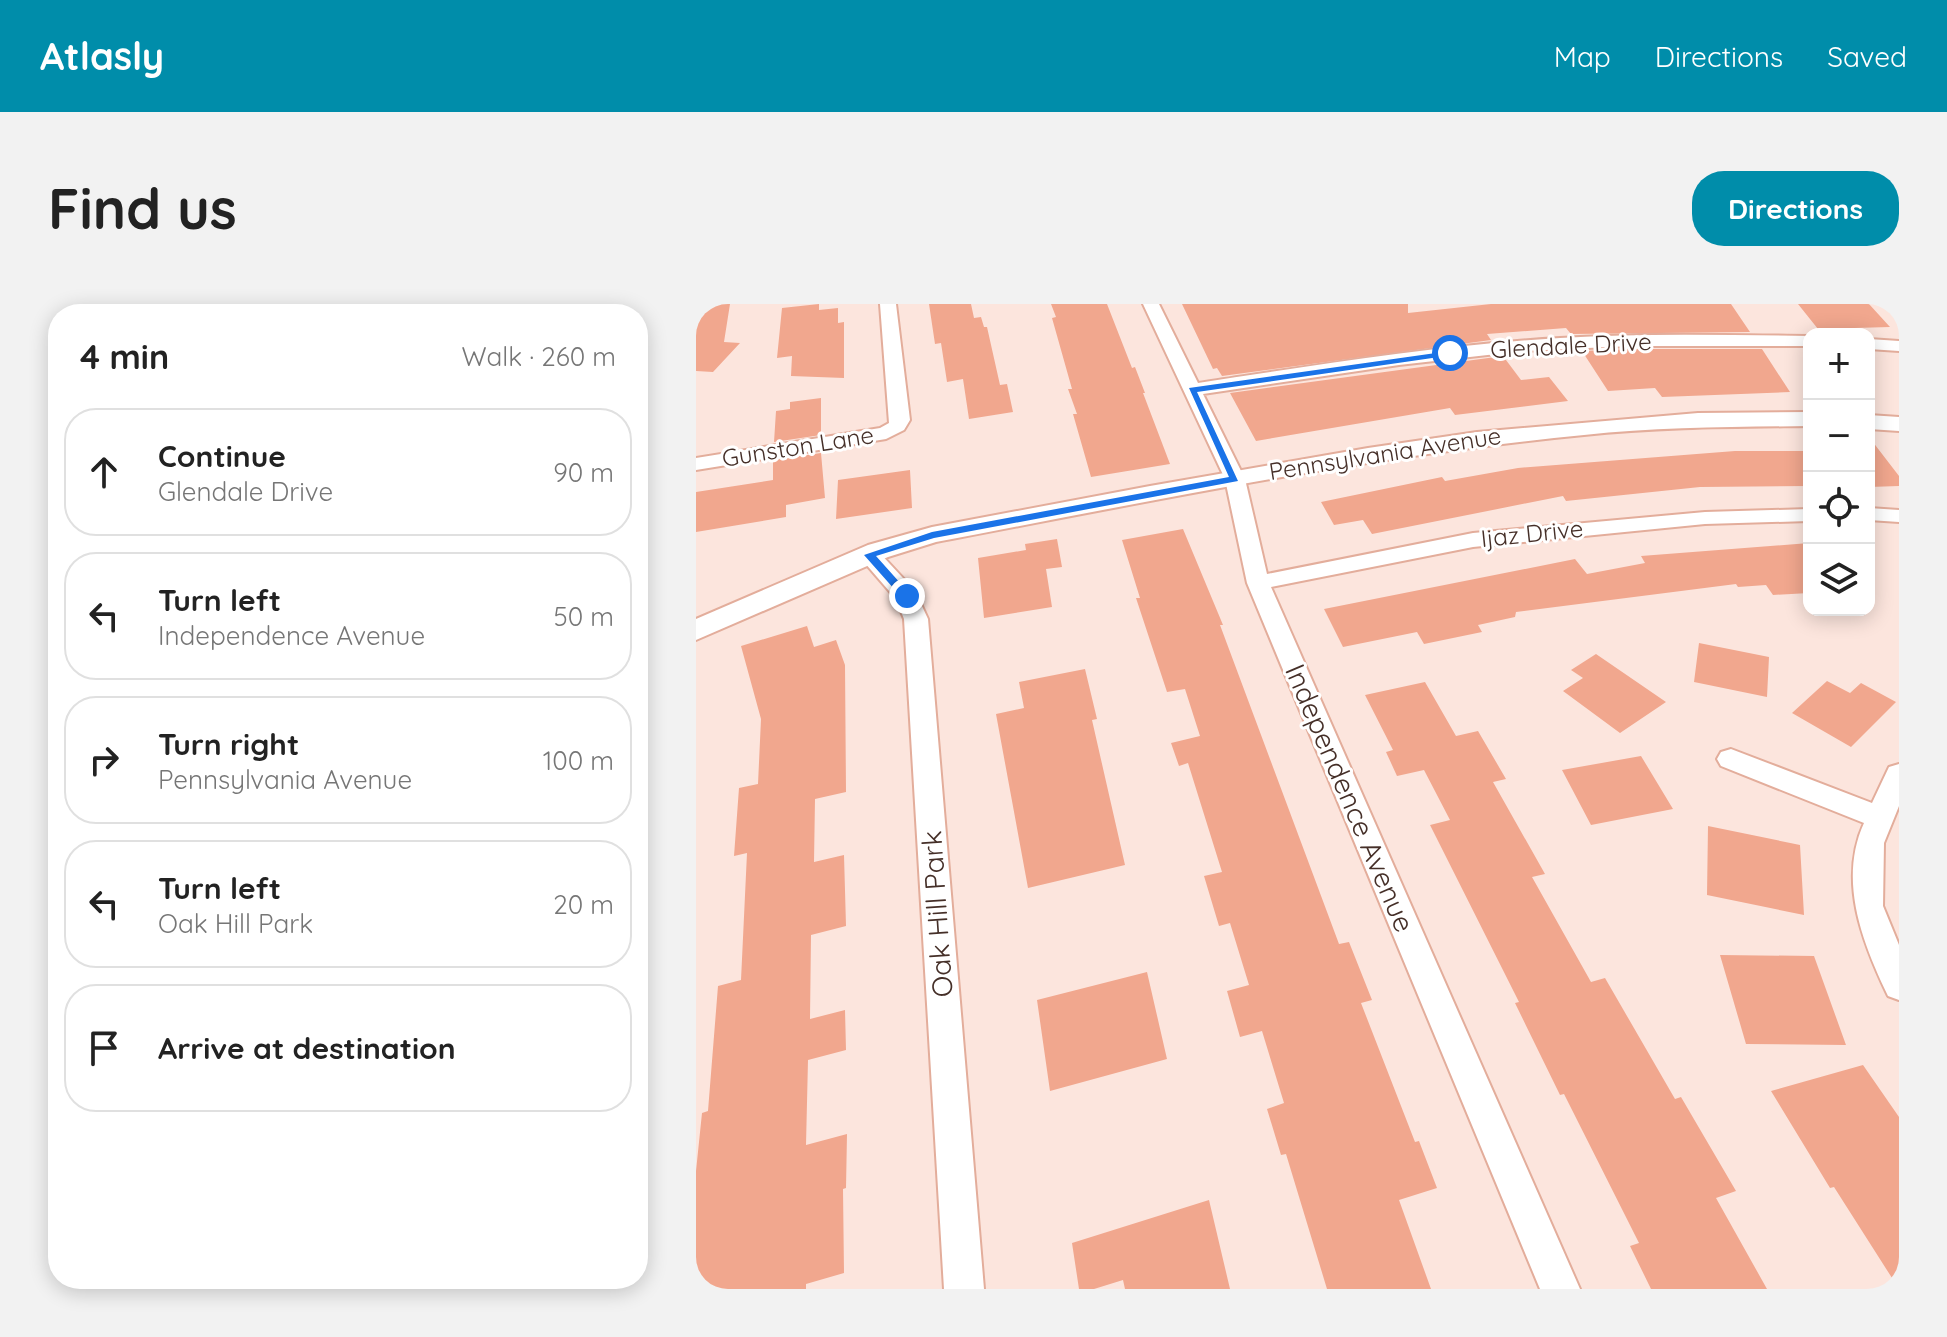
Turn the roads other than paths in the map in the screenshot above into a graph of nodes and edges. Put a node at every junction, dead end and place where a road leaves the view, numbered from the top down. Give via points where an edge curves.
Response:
1 (888, 304) edge
2 (1151, 304) edge
3 (1803, 341) edge
4 (1875, 344) edge
5 (1899, 346) edge
6 (1192, 390) junction
7 (1803, 419) edge
8 (1875, 422) edge
9 (1899, 424) edge
10 (696, 464) edge
11 (1235, 479) junction
12 (1803, 515) edge
13 (869, 555) junction
14 (1258, 583) junction
15 (696, 630) edge
16 (1731, 759) dead end
17 (1899, 774) edge
18 (1879, 817) junction
19 (1899, 986) edge
20 (964, 1289) edge
21 (1560, 1289) edge

1 - 10 street, Gunston Lane via 897,426 886,433
2 - 6 street, Independence Avenue
3 - 6 street, Glendale Drive via 1526,346
4 - 5 street
6 - 11 street, Independence Avenue
7 - 11 street, Pennsylvania Avenue via 1654,422 1507,434
8 - 9 street
11 - 13 street, Pennsylvania Avenue via 932,535
11 - 14 street, Independence Avenue
12 - 14 street, Ijaz Drive via 1705,518 1473,540
13 - 15 street, Pennsylvania Avenue
13 - 20 street, Oak Hill Park via 907,596 916,619
14 - 21 street, Independence Avenue
16 - 18 street
17 - 18 street
18 - 19 street via 1869,843 1868,906

